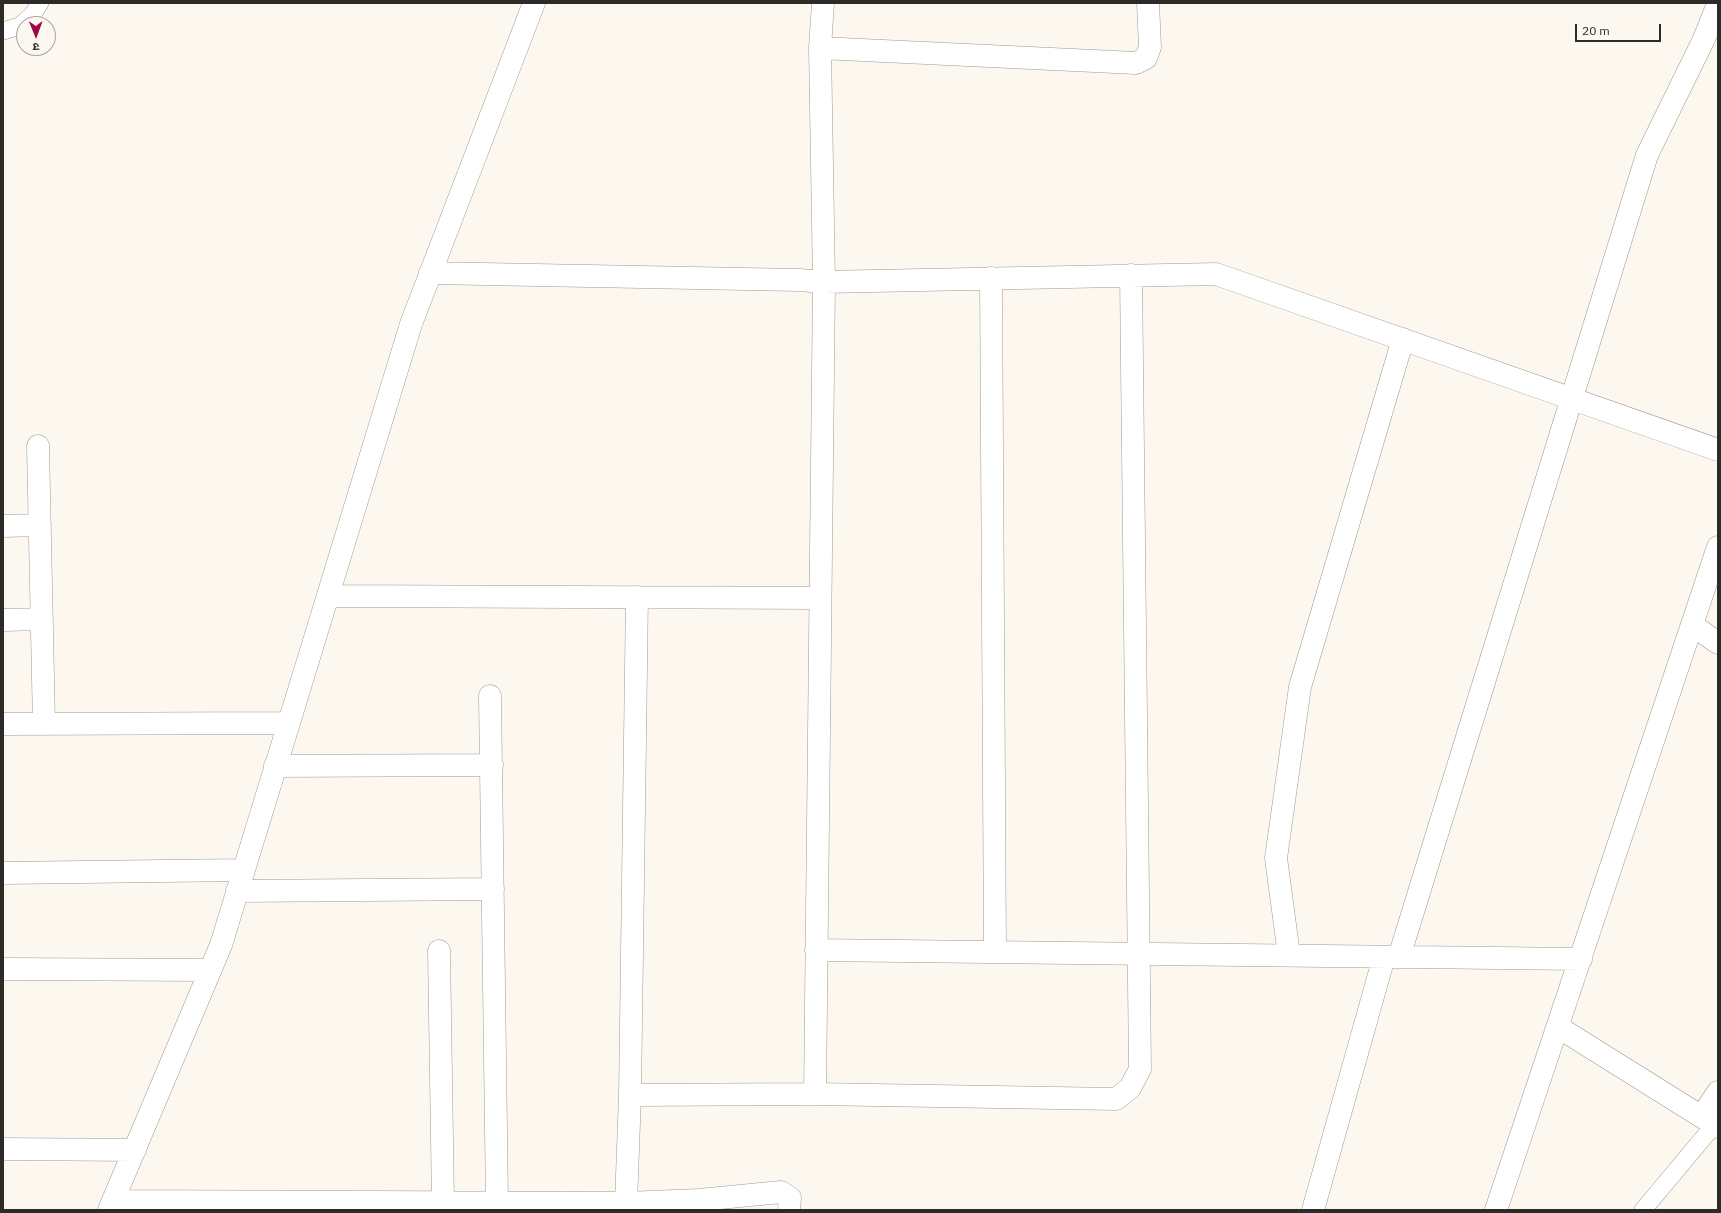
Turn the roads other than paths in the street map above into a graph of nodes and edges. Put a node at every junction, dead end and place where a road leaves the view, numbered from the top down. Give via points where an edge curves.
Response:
1 (40, 3) edge
2 (534, 3) edge
3 (822, 3) edge
4 (1148, 3) edge
5 (1718, 4) edge
6 (3, 31) edge
7 (820, 48) junction
8 (430, 273) junction
9 (1131, 276) junction
10 (991, 278) junction
11 (824, 282) junction
12 (1404, 339) junction
13 (1573, 399) junction
14 (38, 446) dead end
15 (1718, 450) edge
16 (40, 525) junction
17 (3, 526) edge
18 (1718, 547) edge
19 (328, 596) junction
20 (637, 597) junction
21 (820, 598) junction
22 (42, 619) junction
23 (3, 620) edge
24 (1692, 625) junction
25 (1718, 643) edge
26 (490, 696) dead end
27 (289, 723) junction
28 (3, 724) edge
29 (44, 724) junction
30 (492, 765) junction
31 (276, 766) junction
32 (243, 870) junction
33 (3, 873) edge
34 (493, 889) junction
35 (237, 891) junction
36 (816, 950) junction
37 (439, 951) dead end
38 (995, 952) junction
39 (1138, 954) junction
40 (1289, 955) junction
41 (1392, 957) junction
42 (1581, 959) junction
43 (3, 969) edge
44 (210, 970) junction
45 (1558, 1027) junction
46 (1718, 1092) edge
47 (815, 1094) junction
48 (630, 1096) junction
49 (1712, 1122) edge
50 (3, 1149) edge
51 (134, 1150) junction
52 (443, 1203) junction
53 (497, 1203) junction
54 (626, 1203) junction
55 (699, 1205) edge
56 (111, 1206) edge
57 (203, 1206) edge
58 (341, 1206) edge
59 (789, 1210) edge
60 (1313, 1210) edge
61 (1496, 1210) edge
62 (1643, 1210) edge

1 - 6 lane via 20,26
2 - 8 street
3 - 7 street
4 - 7 street via 1150,47 1146,58 1136,63
5 - 13 street via 1704,39 1647,156
7 - 11 street
8 - 11 street
8 - 19 street via 408,331
9 - 10 street
9 - 12 street via 1216,274
9 - 39 street
10 - 11 street
10 - 38 street
11 - 21 street
12 - 13 street
12 - 40 street via 1300,687 1276,858
13 - 15 street
13 - 41 street
14 - 16 street
16 - 17 street
16 - 22 street
18 - 24 street
19 - 20 street
19 - 27 street
20 - 21 street
20 - 48 street
21 - 36 street
22 - 23 street
22 - 29 street
24 - 25 street
24 - 42 street
26 - 30 street
27 - 29 street
27 - 31 street
28 - 29 street
30 - 31 street
30 - 34 street
31 - 32 street
32 - 33 street
32 - 35 street
34 - 35 street
34 - 53 street
35 - 44 street via 221,945
36 - 38 street
36 - 47 street
37 - 52 street
38 - 39 street
39 - 40 street
39 - 47 street via 1140,1069 1130,1088 1116,1099
40 - 41 street
41 - 42 street
41 - 60 street
42 - 45 street
43 - 44 street
44 - 51 street
45 - 49 street
45 - 61 street
46 - 49 street
47 - 48 street
48 - 54 street
49 - 62 lane
50 - 51 street
51 - 56 street
52 - 53 street
52 - 58 street
53 - 54 street
54 - 55 street
55 - 59 street via 781,1192 790,1198
56 - 57 street
57 - 58 street

